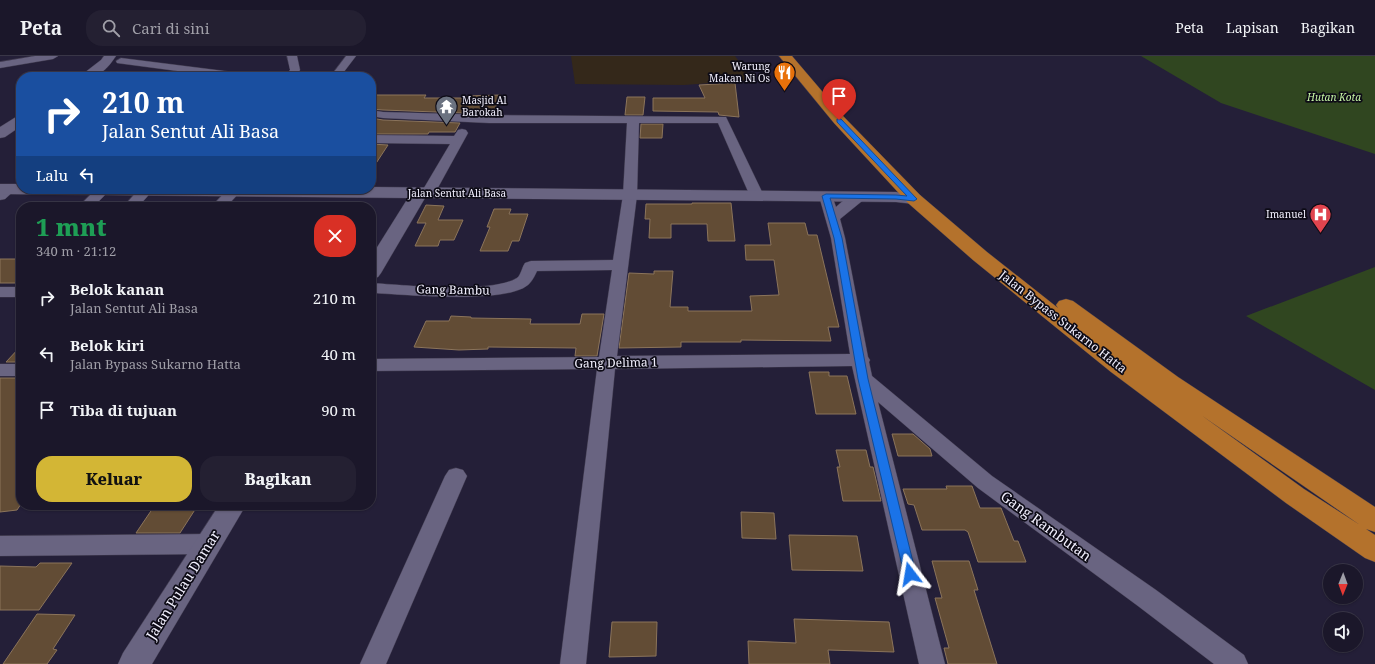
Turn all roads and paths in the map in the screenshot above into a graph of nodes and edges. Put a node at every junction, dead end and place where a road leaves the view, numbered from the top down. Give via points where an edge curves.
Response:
1 (53, 56) edge
2 (149, 56) edge
3 (292, 56) edge
4 (351, 56) edge
5 (785, 56) edge
6 (803, 56) edge
7 (112, 60) edge
8 (0, 65) edge
9 (94, 72) edge
10 (208, 72) edge
11 (293, 72) edge
12 (339, 72) edge
13 (376, 114) edge
14 (470, 118) junction
15 (633, 118) junction
16 (16, 123) edge
17 (0, 134) edge
18 (376, 139) edge
19 (458, 140) junction
20 (3, 191) edge
21 (16, 191) edge
22 (376, 193) edge
23 (423, 193) junction
24 (99, 194) edge
25 (142, 194) edge
26 (231, 194) edge
27 (630, 195) junction
28 (757, 196) junction
29 (826, 196) junction
30 (860, 196) junction
31 (914, 199) junction
32 (90, 202) edge
33 (135, 202) edge
34 (223, 202) edge
35 (832, 218) junction
36 (376, 265) edge
37 (620, 265) junction
38 (376, 288) edge
39 (0, 292) edge
40 (16, 292) edge
41 (607, 362) junction
42 (376, 365) edge
43 (0, 370) edge
44 (16, 370) edge
45 (862, 370) junction
46 (456, 476) dead end
47 (230, 510) edge
48 (1375, 520) edge
49 (209, 544) junction
50 (0, 546) edge
51 (1375, 550) edge
52 (134, 664) edge
53 (373, 664) edge
54 (573, 664) edge
55 (932, 664) edge
56 (1235, 664) edge

1 - 8 street
2 - 7 street
3 - 11 street
4 - 12 street
5 - 31 highway, Jalan Bypass Sukarno Hatta via 839,120
6 - 48 highway, Jalan Bypass Sukarno Hatta via 874,140 929,194 995,249 1170,383
7 - 9 street
7 - 10 street
13 - 14 street
14 - 15 street
14 - 19 street
15 - 27 street
15 - 28 street via 722,119
16 - 17 street
18 - 19 street
19 - 23 street
20 - 21 street, Jalan Sentut Ali Basa
22 - 23 street, Jalan Sentut Ali Basa
23 - 27 street, Jalan Sentut Ali Basa
23 - 36 street
24 - 32 street
25 - 33 street
26 - 34 street
27 - 28 street, Jalan Sentut Ali Basa
27 - 37 street
28 - 29 street, Jalan Sentut Ali Basa
29 - 30 street, Jalan Sentut Ali Basa
29 - 35 street
30 - 31 street, Jalan Sentut Ali Basa
30 - 35 street
31 - 51 highway, Jalan Bypass Sukarno Hatta via 980,256 1119,366 1295,496
35 - 45 street via 838,238
37 - 38 street, Gang Bambu via 531,266 524,281 497,290 469,292
37 - 41 street
39 - 40 street
41 - 42 street, Gang Delima 1
41 - 45 street, Gang Delima 1
41 - 54 street
43 - 44 street
45 - 55 street
45 - 56 street, Gang Rambutan via 985,482
46 - 53 street
47 - 49 street, Jalan Pulau Damar
49 - 50 street
49 - 52 street, Jalan Pulau Damar

